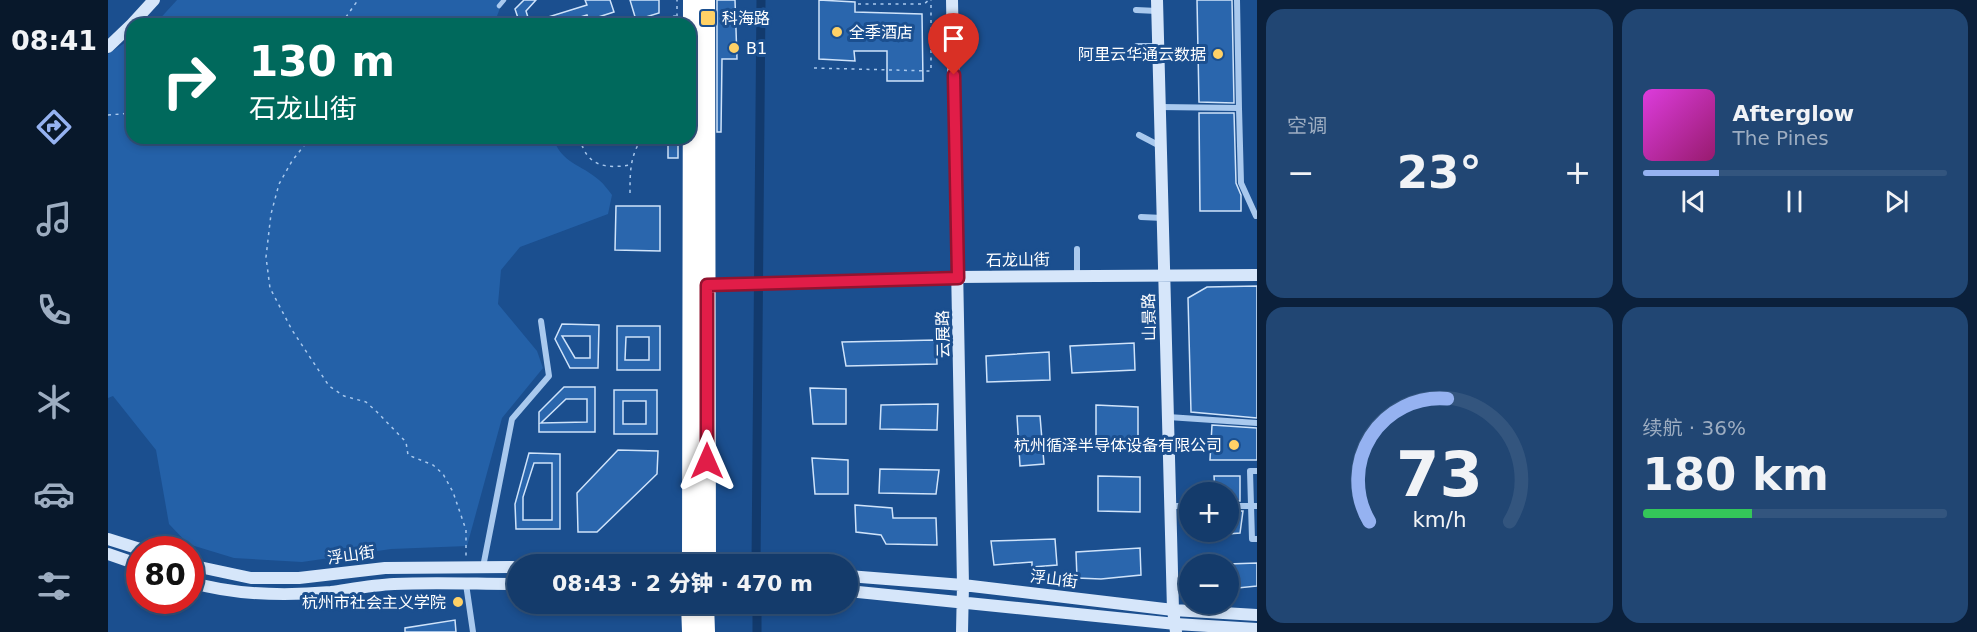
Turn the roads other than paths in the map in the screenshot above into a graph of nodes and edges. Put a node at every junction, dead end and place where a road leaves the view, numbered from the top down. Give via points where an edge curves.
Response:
1 (154, 0) edge
2 (504, 0) edge
3 (692, 0) edge
4 (706, 0) edge
5 (952, 0) edge
6 (1237, 0) edge
7 (499, 6) dead end
8 (1157, 6) edge
9 (1136, 10) dead end
10 (138, 18) edge
11 (692, 18) edge
12 (126, 30) edge
13 (1137, 46) dead end
14 (1158, 46) junction
15 (108, 47) edge
16 (1160, 107) junction
17 (1239, 108) junction
18 (1139, 135) dead end
19 (692, 144) edge
20 (1161, 147) junction
21 (1256, 216) edge
22 (1141, 217) dead end
23 (1162, 218) junction
24 (1077, 249) dead end
25 (1257, 275) edge
26 (1077, 276) junction
27 (1164, 276) junction
28 (958, 278) junction
29 (707, 285) junction
30 (542, 321) dead end
31 (1168, 417) junction
32 (1257, 423) edge
33 (1257, 471) edge
34 (1170, 506) junction
35 (1179, 506) edge
36 (1254, 506) edge
37 (108, 539) edge
38 (1257, 539) edge
39 (126, 545) edge
40 (108, 554) edge
41 (691, 554) edge
42 (706, 554) edge
43 (126, 560) edge
44 (483, 567) junction
45 (507, 567) edge
46 (204, 569) edge
47 (858, 577) edge
48 (466, 584) junction
49 (507, 584) edge
50 (204, 585) edge
51 (963, 585) junction
52 (858, 592) edge
53 (962, 602) junction
54 (1173, 610) junction
55 (690, 614) edge
56 (705, 614) edge
57 (1257, 615) edge
58 (1176, 628) edge
59 (1257, 629) edge
60 (473, 632) edge
61 (691, 632) edge
62 (706, 632) edge
63 (962, 632) edge

1 - 10 street
2 - 7 lane
3 - 11 highway
4 - 29 highway
5 - 28 street, 云展路
6 - 17 street
8 - 9 street
8 - 14 street, 山景路
12 - 15 street
13 - 14 street
14 - 16 street, 山景路
16 - 17 street
16 - 20 street, 山景路
17 - 21 street via 1240,183
18 - 20 street
19 - 41 highway
20 - 23 street, 山景路
22 - 23 street
23 - 27 street, 山景路
24 - 26 street
25 - 27 street, 石龙山街
26 - 27 street, 石龙山街
26 - 28 street, 石龙山街
27 - 31 street, 山景路
28 - 29 street, 石龙山街
28 - 51 street, 云展路
29 - 42 highway
30 - 44 street via 549,376 512,420
31 - 32 street
31 - 34 street, 山景路
33 - 36 street via 1250,471
34 - 35 street
34 - 54 street, 山景路
36 - 38 street via 1252,538
37 - 39 street
40 - 43 street
44 - 45 street, 浮山街
44 - 46 street, 浮山街 via 385,568 299,578 251,578
47 - 51 street, 浮山街
48 - 49 street, 浮山街
48 - 50 street, 浮山街 via 397,584 282,594
48 - 60 street
51 - 53 street, 云展路
51 - 54 street, 浮山街
52 - 53 street, 浮山街
53 - 58 street, 浮山街
53 - 63 street, 云展路
54 - 57 street, 浮山街
54 - 58 street, 山景路
55 - 61 highway
56 - 62 highway
58 - 59 street, 浮山街

